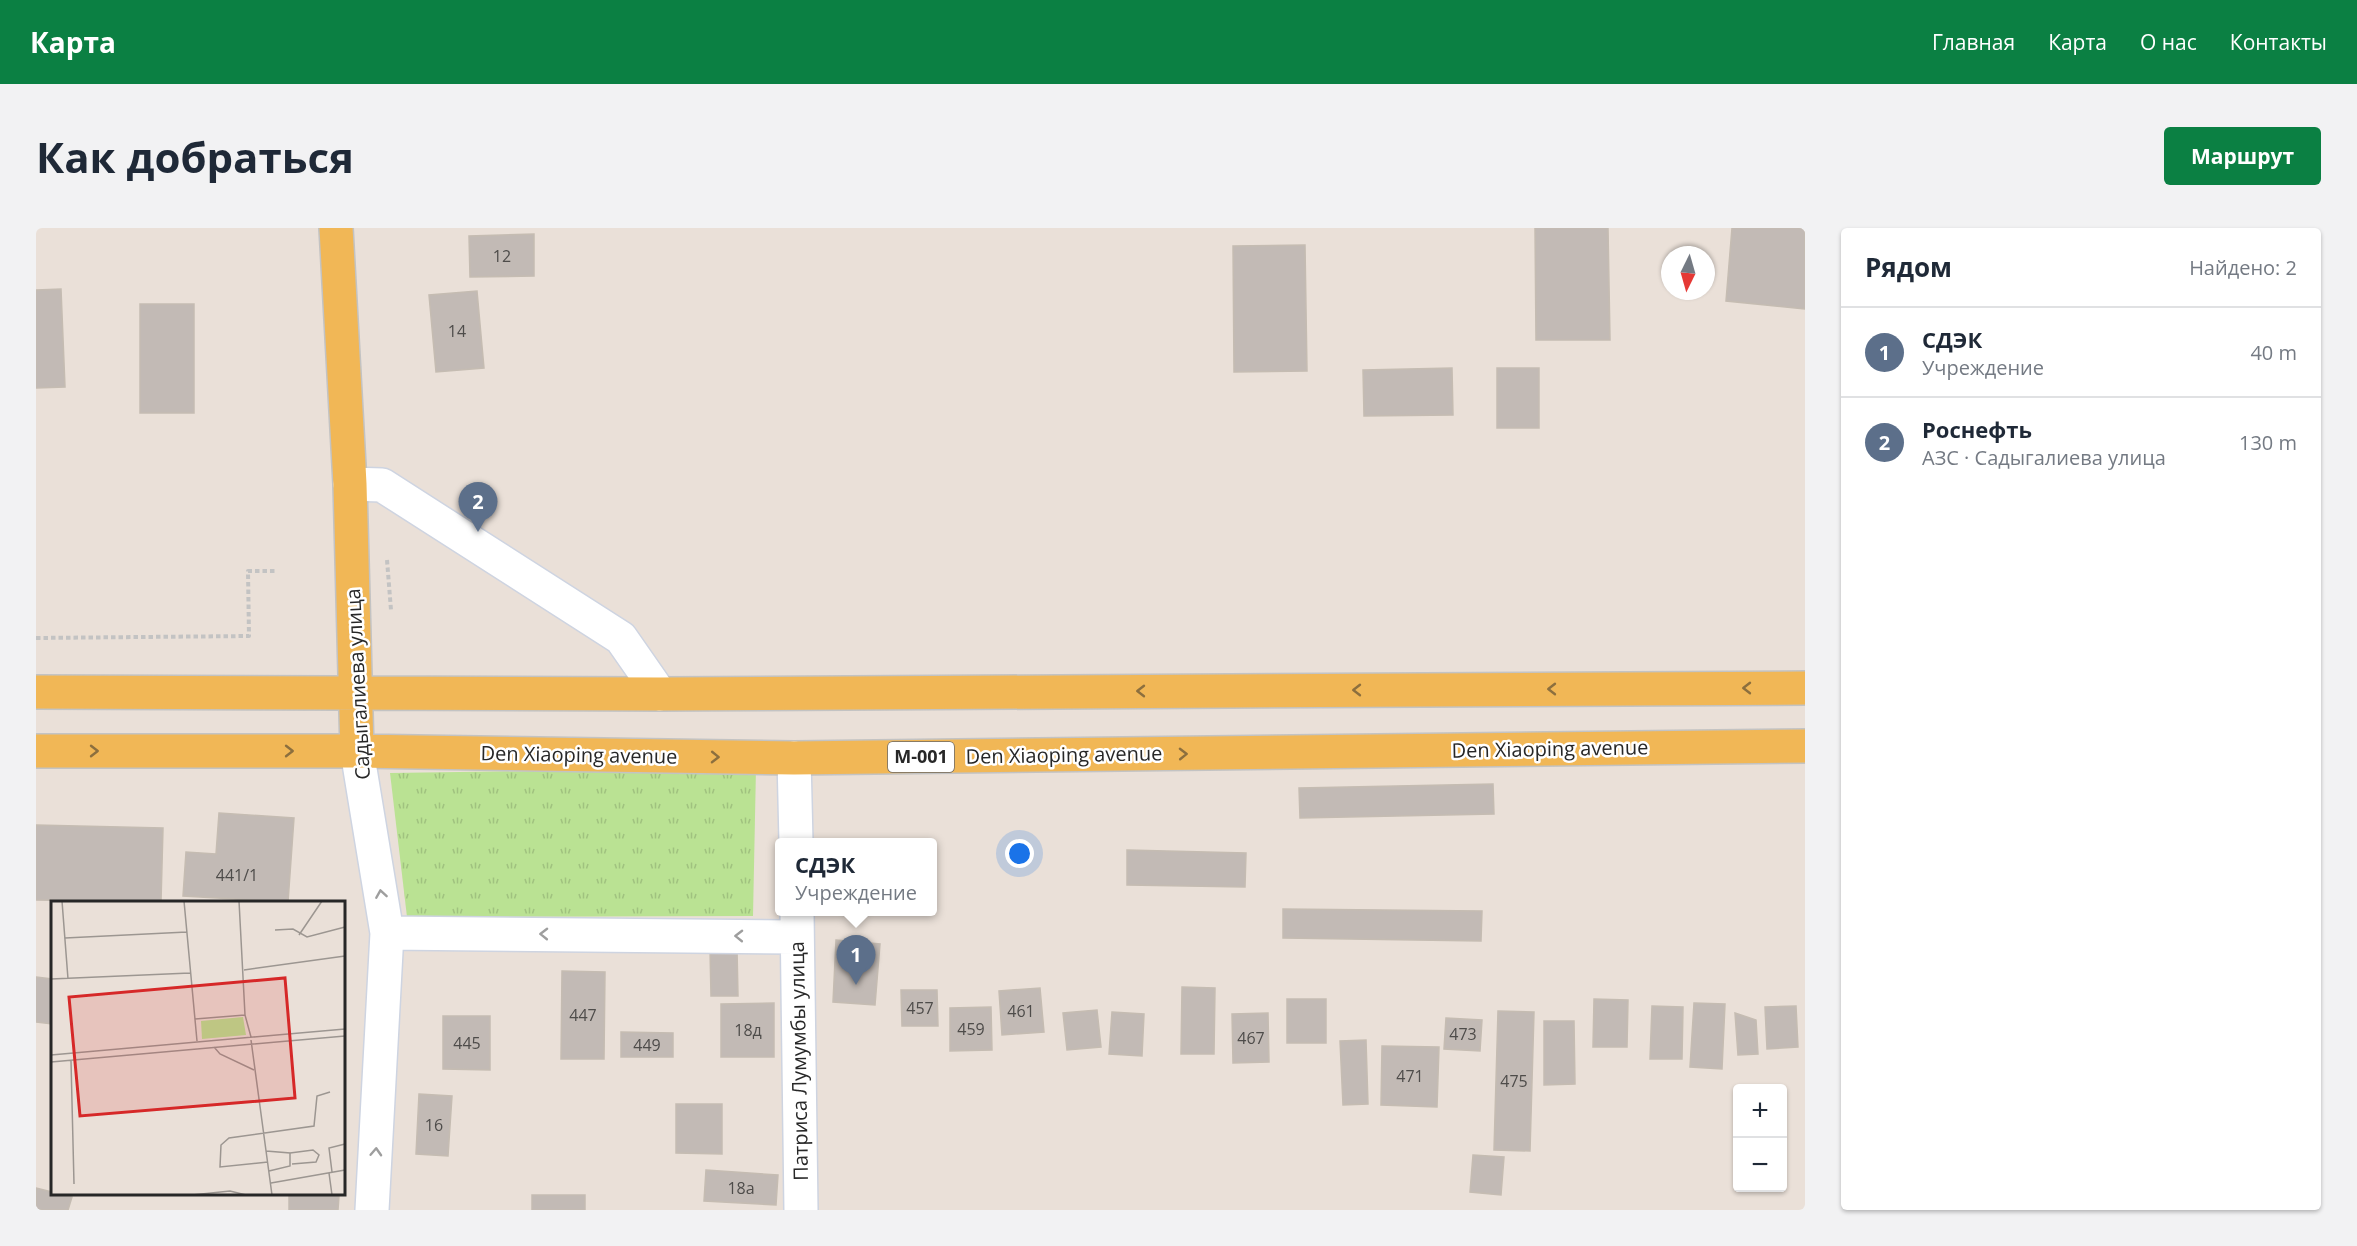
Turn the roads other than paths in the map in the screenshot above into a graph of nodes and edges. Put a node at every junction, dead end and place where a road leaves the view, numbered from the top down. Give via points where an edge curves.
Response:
1 (336, 228) edge
2 (350, 484) junction
3 (1805, 688) edge
4 (355, 691) junction
5 (36, 692) edge
6 (660, 694) junction
7 (1805, 746) edge
8 (36, 751) edge
9 (357, 752) junction
10 (794, 758) junction
11 (795, 838) edge
12 (797, 924) edge
13 (387, 933) junction
14 (372, 1210) edge
15 (801, 1210) edge

1 - 2 main road, Садыгалиева улица
2 - 4 main road, Садыгалиева улица
2 - 6 street via 382,485 621,638
3 -> 6 main road
4 - 5 main road
4 - 6 main road
4 - 9 main road, Садыгалиева улица
10 -> 7 main road, Den Xiaoping avenue / M-001
8 -> 9 main road, Den Xiaoping avenue / M-001
9 -> 10 main road, Den Xiaoping avenue / M-001
13 -> 9 street, Садыгалиева улица
10 - 11 street
12 -> 13 street
12 - 15 street, Патриса Лумумбы улица
14 -> 13 street, Садыгалиева улица

